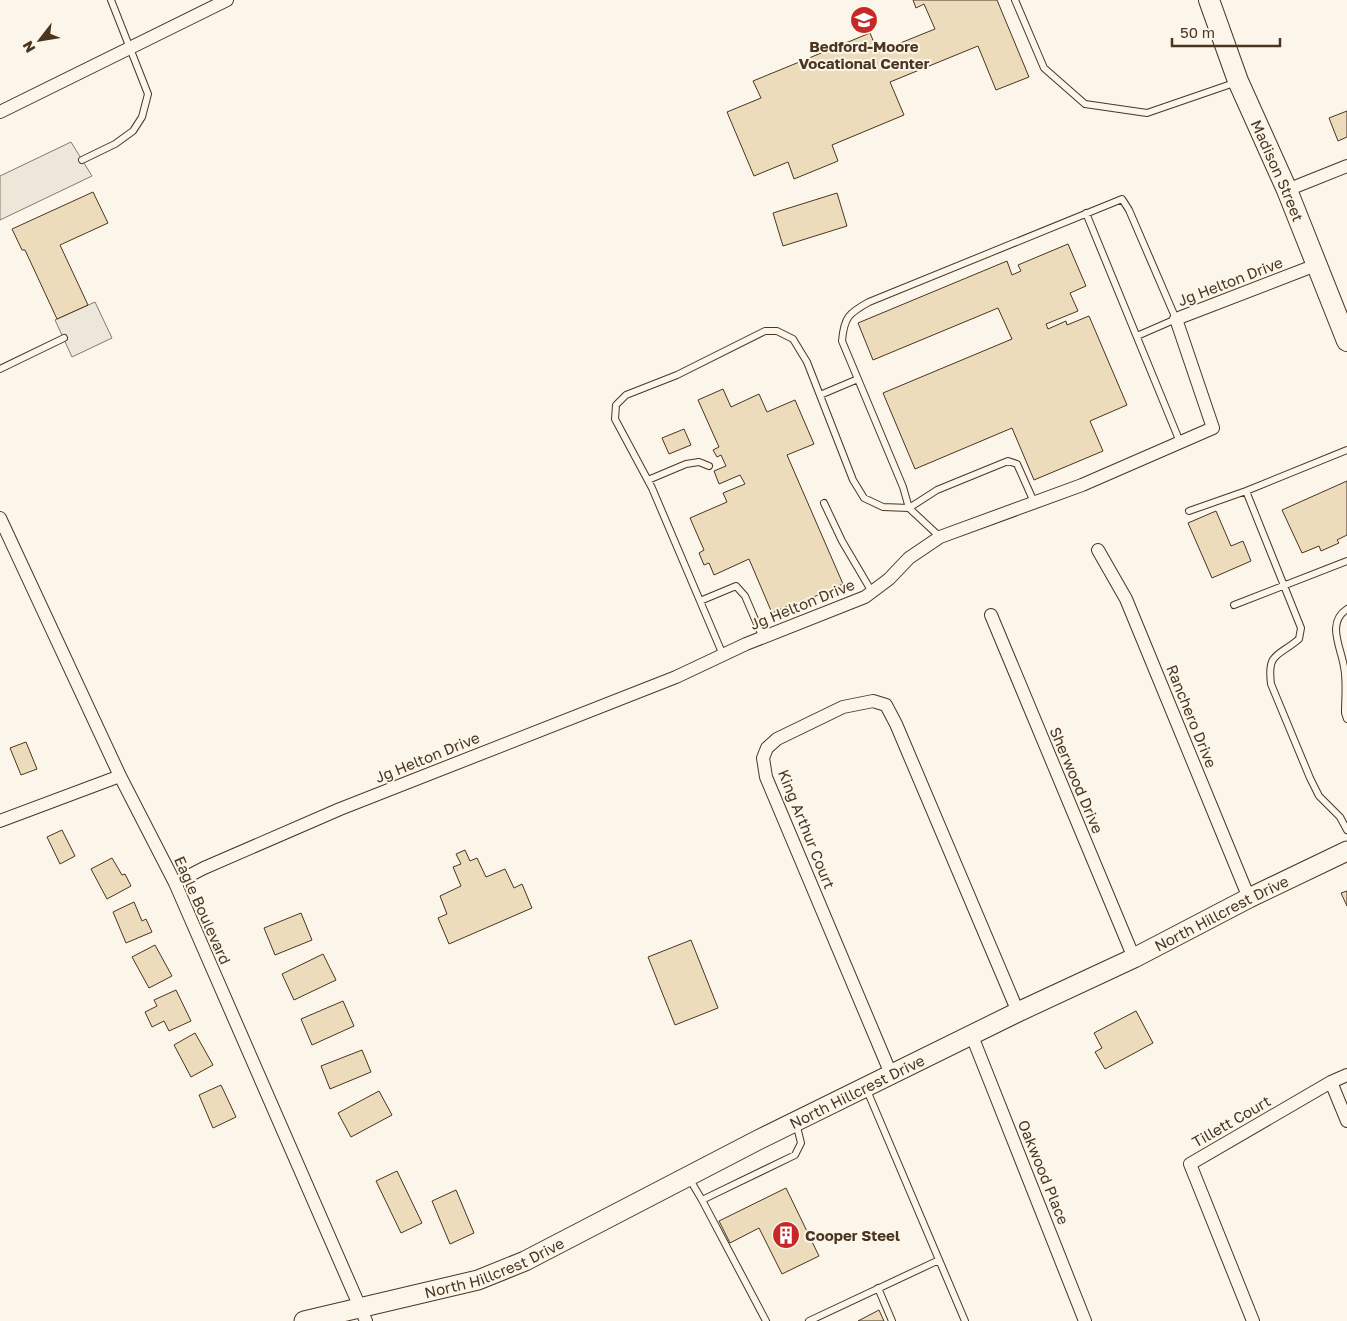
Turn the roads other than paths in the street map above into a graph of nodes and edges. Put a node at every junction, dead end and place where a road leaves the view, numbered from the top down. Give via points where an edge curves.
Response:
1 (227, 0) edge
2 (1015, 0) edge
3 (1209, 0) edge
4 (110, 1) edge
5 (131, 48) junction
6 (1238, 81) junction
7 (0, 112) edge
8 (82, 160) dead end
9 (1347, 166) edge
10 (1287, 190) junction
11 (1086, 213) junction
12 (1316, 264) junction
13 (1176, 319) junction
14 (1137, 336) junction
15 (64, 338) dead end
16 (1347, 341) edge
17 (0, 369) edge
18 (858, 379) junction
19 (820, 395) junction
20 (1180, 442) junction
21 (1347, 450) edge
22 (709, 466) dead end
23 (648, 480) junction
24 (1246, 491) junction
25 (1034, 502) junction
26 (824, 503) dead end
27 (909, 508) junction
28 (1189, 511) dead end
29 (0, 518) edge
30 (940, 537) junction
31 (1098, 550) dead end
32 (1347, 561) edge
33 (1285, 586) junction
34 (872, 592) junction
35 (700, 601) junction
36 (1234, 605) dead end
37 (1347, 609) edge
38 (991, 615) dead end
39 (763, 638) junction
40 (723, 655) junction
41 (1347, 719) edge
42 (120, 776) junction
43 (0, 821) edge
44 (1347, 830) edge
45 (1347, 851) edge
46 (175, 883) junction
47 (1249, 898) junction
48 (1134, 958) junction
49 (1018, 1012) junction
50 (972, 1036) junction
51 (891, 1074) junction
52 (1347, 1075) edge
53 (1331, 1082) junction
54 (865, 1087) junction
55 (1347, 1121) edge
56 (796, 1122) junction
57 (688, 1176) junction
58 (702, 1200) junction
59 (939, 1260) junction
60 (878, 1288) junction
61 (362, 1314) edge
62 (304, 1321) edge
63 (766, 1321) edge
64 (809, 1321) edge
65 (892, 1321) edge
66 (965, 1321) edge
67 (1085, 1321) edge
68 (1253, 1321) edge

1 - 5 street
2 - 6 lane via 1044,68 1085,104 1147,113
3 - 6 main road, Madison Street
4 - 5 lane
5 - 7 street
5 - 8 lane via 148,94 142,117 132,132 121,140
6 - 10 main road, Madison Street
9 - 10 street
10 - 12 main road, Madison Street
11 - 13 lane via 1122,199
11 - 14 lane
11 - 18 lane via 851,311 843,325 842,340
12 - 13 street, Jg Helton Drive
12 - 16 main road, Madison Street
13 - 14 lane
13 - 20 street, Jg Helton Drive via 1213,428
14 - 20 lane
15 - 17 lane
18 - 19 lane
18 - 27 lane
19 - 23 lane via 807,362 793,339 778,331 765,331 677,375 626,395 616,406 615,419
19 - 27 lane via 853,480 864,498 883,507
20 - 25 street, Jg Helton Drive via 1082,485
21 - 24 lane
22 - 23 lane via 699,462 686,464
23 - 35 lane
24 - 28 lane
24 - 33 lane
25 - 27 lane via 1017,464 1008,461 937,490
25 - 30 street, Jg Helton Drive
26 - 34 lane
27 - 30 lane
29 - 42 street, Eagle Boulevard
30 - 34 street, Jg Helton Drive via 909,558
31 - 47 street, Ranchero Drive via 1126,599
32 - 33 lane
33 - 36 lane
33 - 44 lane via 1301,628 1299,639 1274,655 1269,672 1271,684 1319,796 1340,817
34 - 39 street, Jg Helton Drive
35 - 39 lane via 736,586 745,596
35 - 40 lane
37 - 41 lane via 1337,621 1336,633 1345,667
38 - 48 street, Sherwood Drive
39 - 40 street, Jg Helton Drive
40 - 46 street, Jg Helton Drive via 676,677 340,809
42 - 43 street
42 - 46 street, Eagle Boulevard
45 - 47 street, North Hillcrest Drive
46 - 61 street, Eagle Boulevard
47 - 48 street, North Hillcrest Drive
48 - 49 street, North Hillcrest Drive
49 - 50 street, North Hillcrest Drive
49 - 51 street, King Arthur Court via 886,706 873,701 843,707 777,739 767,748 763,758 766,777
50 - 51 street, North Hillcrest Drive
50 - 67 street, Oakwood Place
51 - 54 street, North Hillcrest Drive
52 - 53 street, Tillett Court
53 - 55 street
53 - 68 street, Tillett Court via 1190,1164
54 - 56 street, North Hillcrest Drive
54 - 59 lane
56 - 57 street, North Hillcrest Drive
56 - 58 lane via 801,1143 794,1155
57 - 58 lane
57 - 61 street, North Hillcrest Drive via 525,1262 478,1280
58 - 63 lane
59 - 60 lane
59 - 66 lane
60 - 64 lane
60 - 65 lane
61 - 62 street, North Hillcrest Drive

